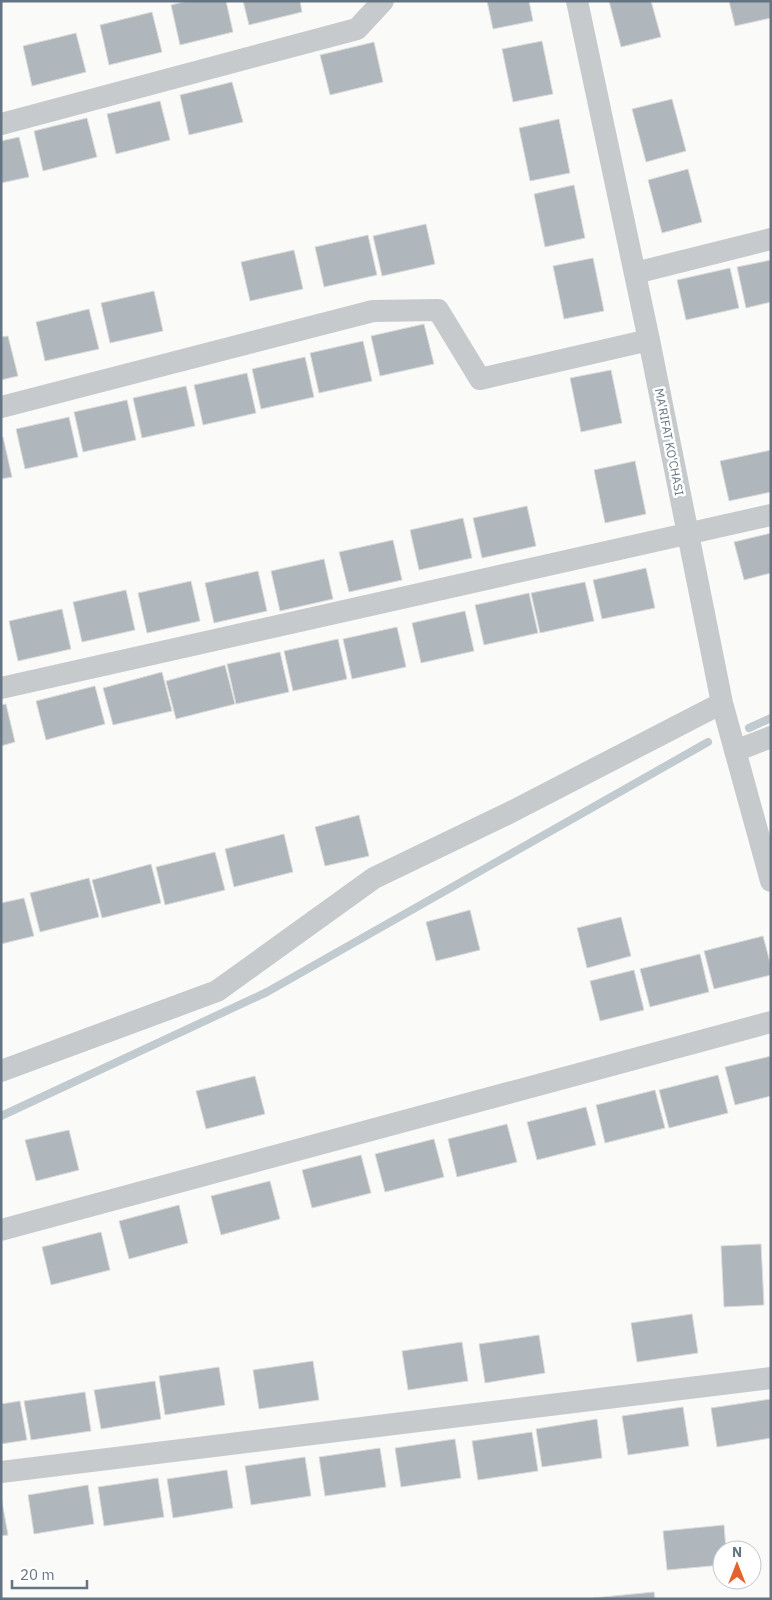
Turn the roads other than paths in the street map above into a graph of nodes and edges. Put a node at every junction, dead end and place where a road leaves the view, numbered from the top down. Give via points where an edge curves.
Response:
1 (383, 1) edge
2 (577, 1) edge
3 (1, 124) edge
4 (771, 239) edge
5 (635, 273) junction
6 (649, 340) junction
7 (1, 407) edge
8 (771, 515) edge
9 (688, 534) junction
10 (1, 688) edge
11 (722, 703) junction
12 (771, 737) edge
13 (735, 751) junction
14 (771, 881) edge
15 (771, 1022) edge
16 (1, 1071) edge
17 (1, 1230) edge
18 (771, 1378) edge
19 (1, 1472) edge

1 - 3 street via 357,29
2 - 5 street, MA'RIFAT KO'CHASI
4 - 5 street
5 - 6 street, MA'RIFAT KO'CHASI
6 - 7 street via 480,379 438,310 373,311
6 - 9 street, MA'RIFAT KO'CHASI
8 - 9 street
9 - 10 street
9 - 11 street, MA'RIFAT KO'CHASI
11 - 13 street, MA'RIFAT KO'CHASI
11 - 16 street via 374,878 217,991
12 - 13 street
13 - 14 street, MA'RIFAT KO'CHASI
15 - 17 street
18 - 19 street

